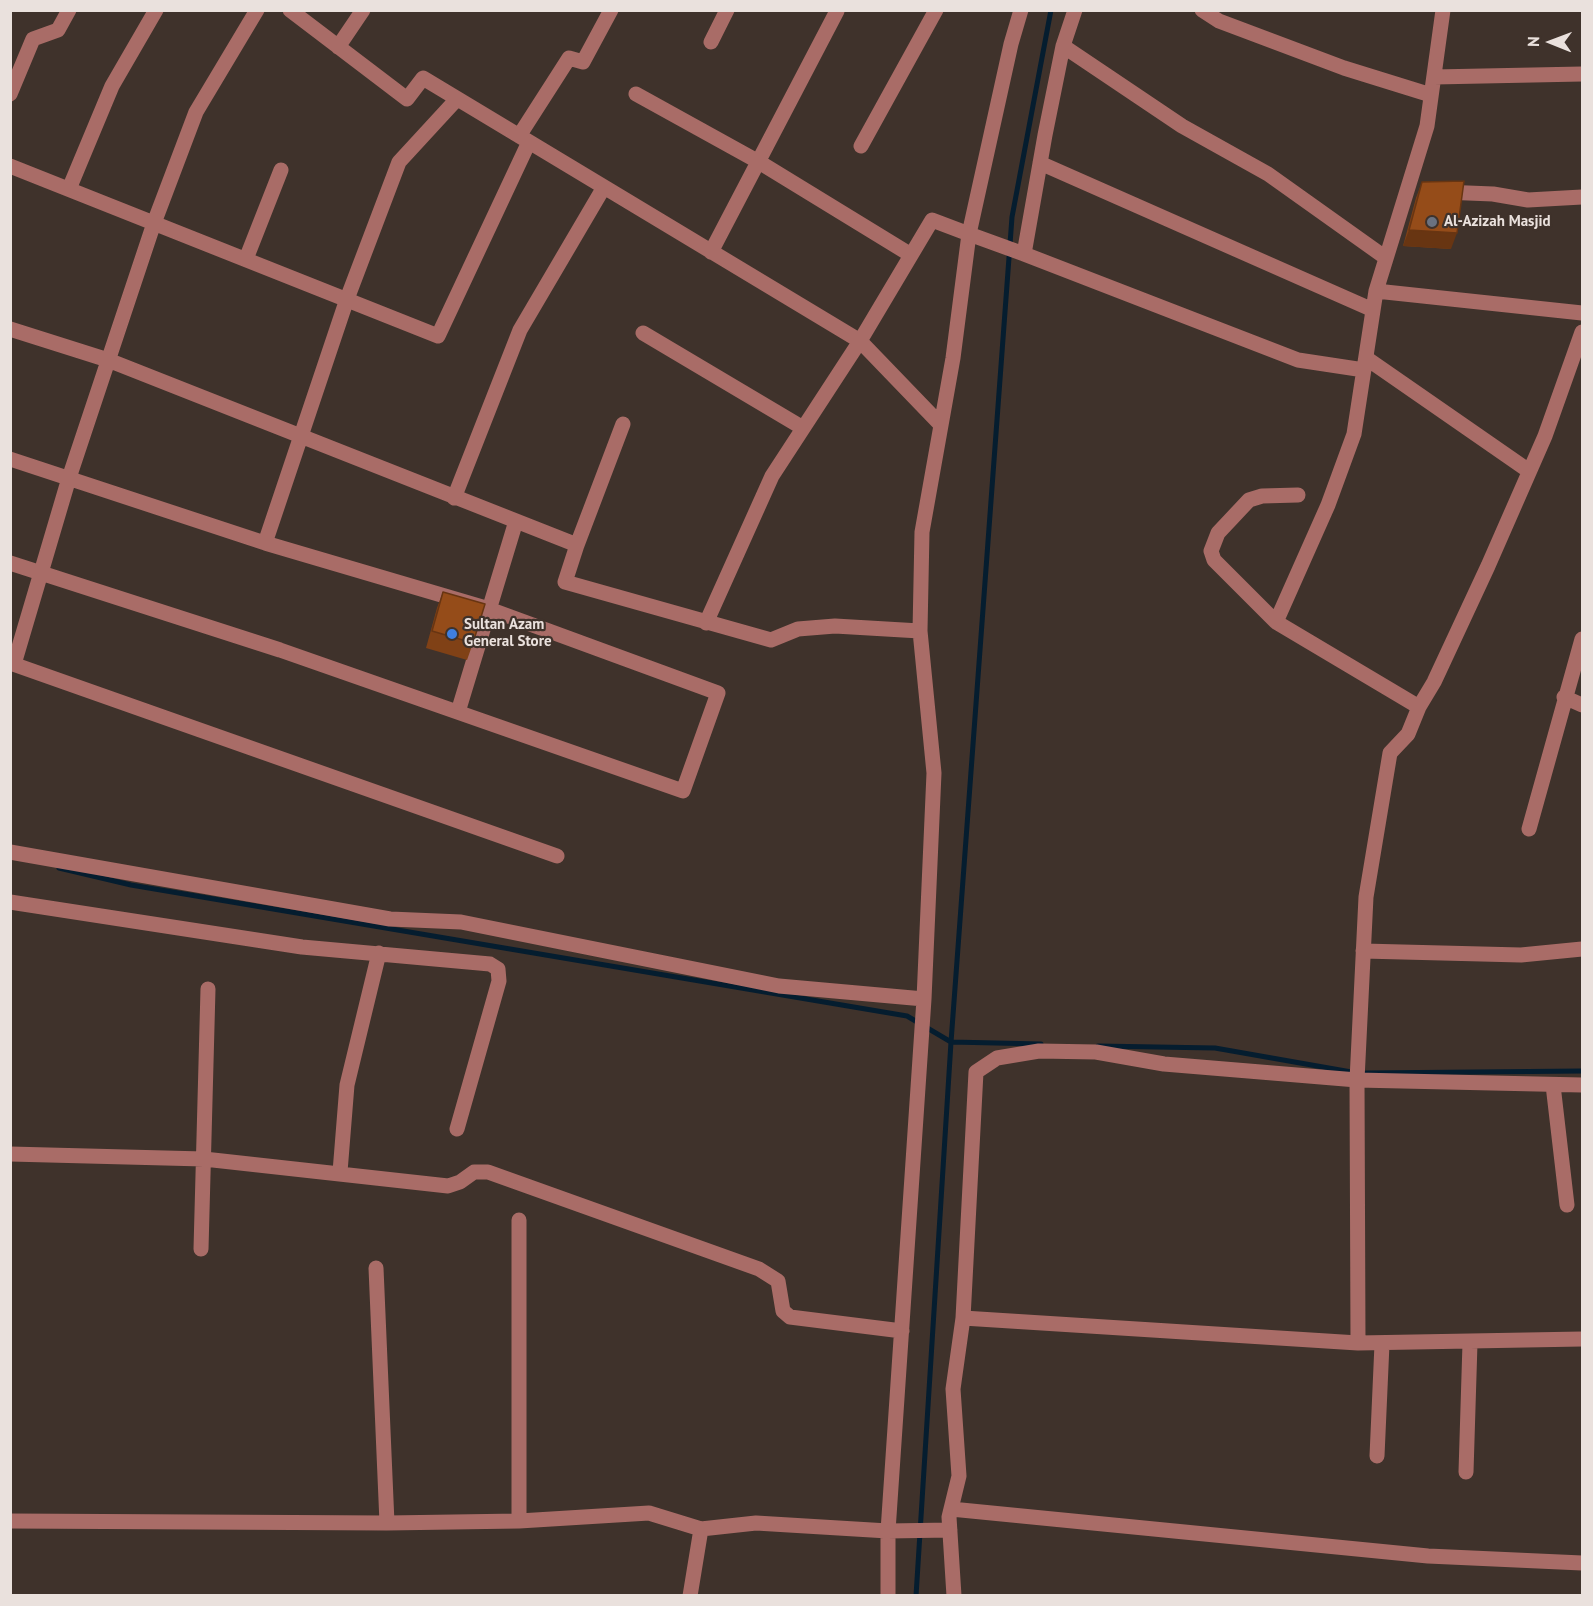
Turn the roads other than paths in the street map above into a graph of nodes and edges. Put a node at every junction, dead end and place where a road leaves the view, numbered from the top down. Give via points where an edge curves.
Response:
1 (69, 10) edge
2 (156, 10) edge
3 (257, 10) edge
4 (290, 10) edge
5 (363, 10) edge
6 (611, 10) edge
7 (727, 10) edge
8 (936, 10) edge
9 (1075, 10) edge
10 (1202, 10) edge
11 (1443, 10) edge
12 (1021, 11) edge
13 (837, 12) edge
14 (711, 42) dead end
15 (1064, 46) junction
16 (338, 47) junction
17 (1582, 74) edge
18 (1434, 76) junction
19 (10, 94) edge
20 (636, 94) dead end
21 (1431, 95) junction
22 (458, 99) junction
23 (524, 139) junction
24 (861, 146) dead end
25 (759, 162) junction
26 (1040, 163) junction
27 (10, 166) edge
28 (281, 170) dead end
29 (604, 187) junction
30 (69, 189) junction
31 (1407, 191) junction
32 (1582, 196) edge
33 (154, 223) junction
34 (969, 234) junction
35 (711, 252) junction
36 (1019, 253) junction
37 (911, 255) junction
38 (1386, 258) junction
39 (246, 259) junction
40 (1376, 291) junction
41 (347, 299) junction
42 (1373, 310) junction
43 (1582, 313) edge
44 (10, 329) edge
45 (1582, 332) edge
46 (643, 333) dead end
47 (860, 341) junction
48 (108, 360) junction
49 (1365, 364) junction
50 (623, 424) dead end
51 (940, 424) junction
52 (803, 428) junction
53 (301, 435) junction
54 (10, 459) edge
55 (1529, 471) junction
56 (69, 478) junction
57 (1298, 495) dead end
58 (454, 498) junction
59 (516, 521) junction
60 (265, 543) junction
61 (577, 545) junction
62 (10, 563) edge
63 (41, 571) junction
64 (489, 609) junction
65 (1276, 622) junction
66 (706, 624) junction
67 (920, 631) junction
68 (1582, 639) edge
69 (12, 664) edge
70 (1564, 697) junction
71 (1582, 705) edge
72 (1419, 707) junction
73 (458, 712) junction
74 (1529, 829) dead end
75 (10, 852) edge
76 (556, 856) dead end
77 (10, 902) edge
78 (1582, 949) edge
79 (1363, 951) junction
80 (379, 953) junction
81 (208, 989) dead end
82 (924, 999) junction
83 (1357, 1080) junction
84 (1553, 1085) junction
85 (1582, 1085) edge
86 (458, 1129) dead end
87 (10, 1155) edge
88 (204, 1159) junction
89 (340, 1172) junction
90 (1567, 1205) dead end
91 (519, 1220) dead end
92 (201, 1249) dead end
93 (376, 1268) dead end
94 (963, 1318) junction
95 (902, 1331) junction
96 (1582, 1339) edge
97 (1470, 1343) junction
98 (1358, 1344) junction
99 (1382, 1344) junction
100 (1377, 1456) dead end
101 (1466, 1472) dead end
102 (951, 1509) junction
103 (10, 1521) edge
104 (519, 1521) junction
105 (387, 1523) junction
106 (701, 1529) junction
107 (946, 1530) junction
108 (888, 1531) junction
109 (1582, 1563) edge
110 (690, 1596) edge
111 (888, 1596) edge
112 (954, 1596) edge

1 - 19 street via 58,30 33,39
2 - 30 street via 112,86
3 - 33 street via 196,112
4 - 16 street
5 - 16 street
6 - 23 street via 583,62 569,58
7 - 14 street
8 - 24 street
9 - 15 street
10 - 21 street via 1219,21 1344,68
11 - 18 street
12 - 34 street
13 - 25 street
15 - 26 street
15 - 38 street via 1182,126 1268,174
16 - 22 street via 406,99 423,78
17 - 18 street
18 - 21 street
20 - 25 street
21 - 31 street via 1427,126
22 - 23 street
22 - 41 street via 399,162
23 - 29 street
23 - 41 street via 438,336
25 - 35 street
25 - 37 street
26 - 36 street
26 - 42 street
27 - 30 street
28 - 39 street
29 - 35 street
29 - 58 street via 520,330
30 - 33 street
31 - 32 street via 1492,194 1528,200
31 - 38 street
33 - 39 street
33 - 48 street
34 - 36 street
34 - 37 street via 932,220
34 - 51 street
35 - 47 street
36 - 49 street via 1298,360
37 - 47 street
38 - 40 street
39 - 41 street
40 - 42 street
40 - 43 street
41 - 53 street
42 - 49 street
44 - 48 street
45 - 55 street
46 - 52 street
47 - 51 street
47 - 52 street
48 - 53 street
48 - 56 street
49 - 55 street
49 - 65 street via 1354,434 1328,505
50 - 61 street
51 - 67 street via 922,532
52 - 66 street via 772,476
53 - 58 street
53 - 60 street
54 - 56 street
55 - 72 street via 1444,661
56 - 60 street
56 - 63 street
57 - 65 street via 1249,500 1225,523 1211,551 1220,566
58 - 59 street
59 - 61 street
59 - 64 street
60 - 64 street
61 - 66 street via 566,582
62 - 63 street
63 - 69 street
63 - 73 street
64 - 73 street
64 - 73 street via 718,693 683,791
65 - 72 street
66 - 67 street via 771,640 798,629 835,626
67 - 82 street via 934,772
68 - 70 street
69 - 76 street
70 - 71 street
70 - 74 street
72 - 79 street via 1408,734 1390,753 1366,897
75 - 82 street via 390,919 461,922 779,986
77 - 80 street via 291,946
78 - 79 street via 1521,955
79 - 83 street
80 - 86 street via 480,961 498,969 494,1000
80 - 89 street via 347,1085
81 - 88 street
82 - 95 street
83 - 84 street
83 - 94 street via 1164,1065 1096,1052 1039,1051 997,1058 976,1072
83 - 98 street
84 - 85 street
84 - 90 street
87 - 88 street
88 - 89 street
88 - 92 street
89 - 95 street via 448,1186 474,1172 488,1172 759,1269 778,1281 783,1311 790,1317
91 - 104 street
93 - 105 street
94 - 98 street
94 - 102 street via 954,1389 958,1476
95 - 108 street
96 - 97 street
97 - 99 street
97 - 101 street
98 - 99 street
99 - 100 street
102 - 107 street
102 - 109 street via 1405,1555
103 - 105 street
104 - 105 street
104 - 106 street via 649,1513
106 - 108 street via 756,1523
106 - 110 street
107 - 108 street
107 - 112 street
108 - 111 street

